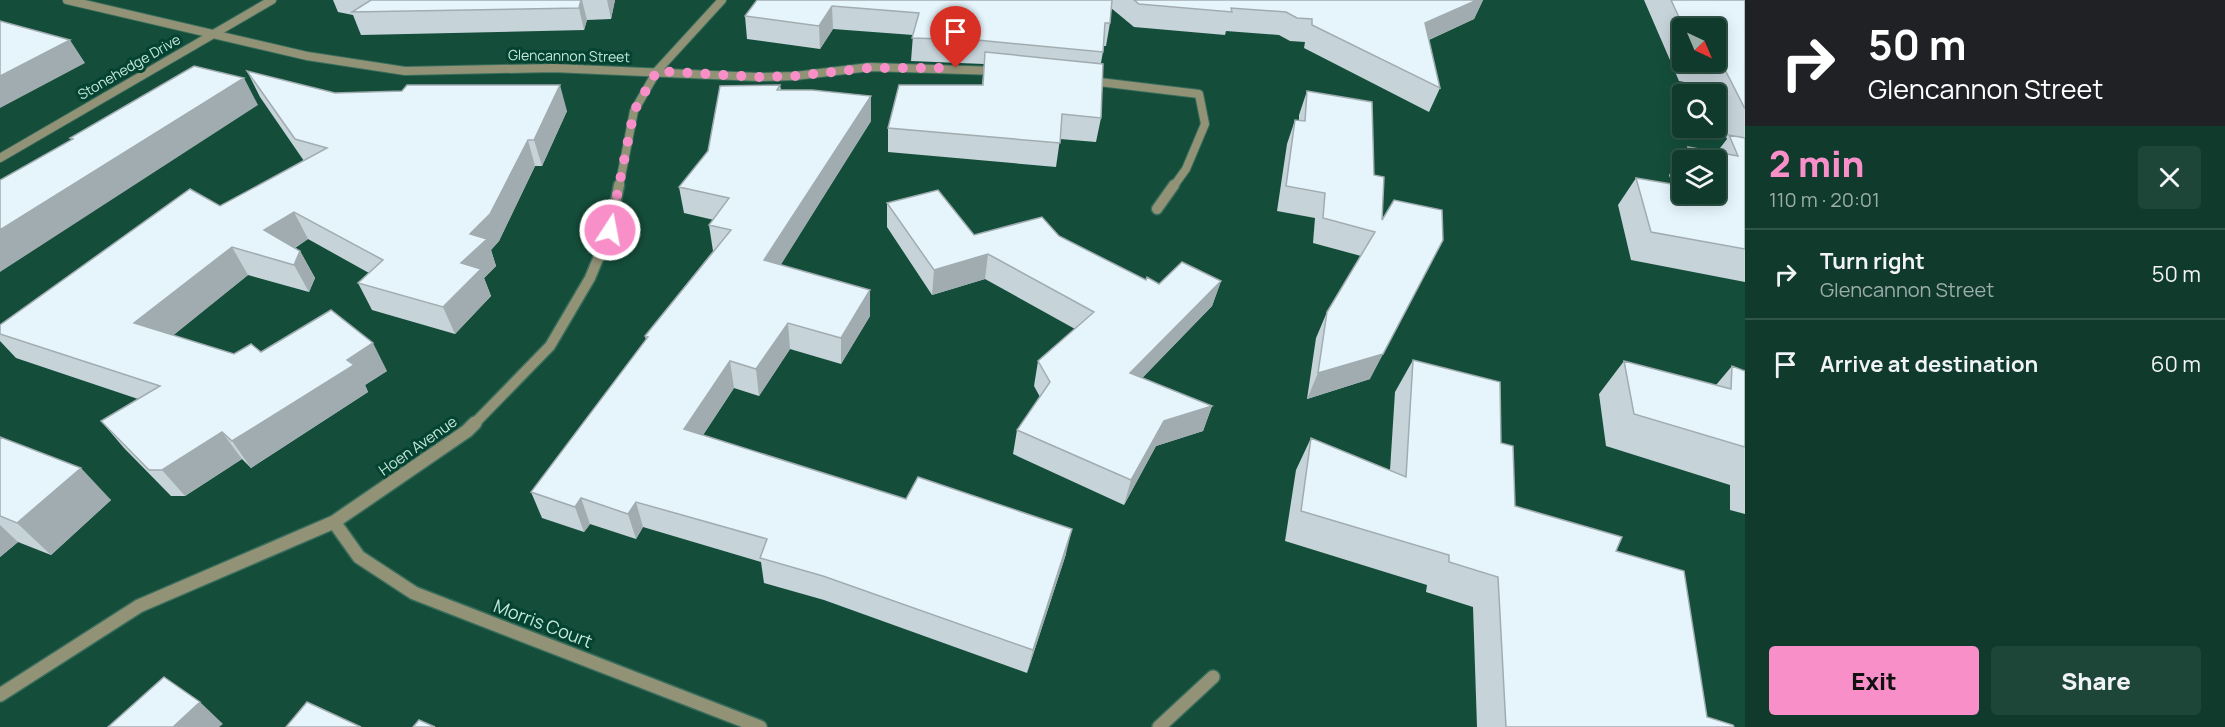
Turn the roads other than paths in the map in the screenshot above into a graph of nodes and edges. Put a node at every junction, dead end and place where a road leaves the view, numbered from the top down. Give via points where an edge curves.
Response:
1 (67, 0) edge
2 (272, 0) edge
3 (722, 0) edge
4 (214, 33) junction
5 (657, 71) junction
6 (1010, 72) edge
7 (1081, 80) edge
8 (0, 158) edge
9 (1157, 209) dead end
10 (334, 522) junction
11 (1213, 677) dead end
12 (0, 695) edge
13 (760, 727) edge
14 (1159, 727) edge

1 - 4 street, Glencannon Street
2 - 4 street, Stonehedge Drive
3 - 5 street, Hoen Avenue
4 - 5 street, Glencannon Street via 307,56 405,71
4 - 8 street, Stonehedge Drive
5 - 6 street, Glencannon Street via 758,77 882,67
5 - 10 street, Hoen Avenue via 634,111 610,230 590,278 550,346 467,431
7 - 9 street via 1198,94 1205,124 1186,169
10 - 12 street, Hoen Avenue via 140,606
10 - 13 street, Morris Court via 359,557 414,593
11 - 14 street

